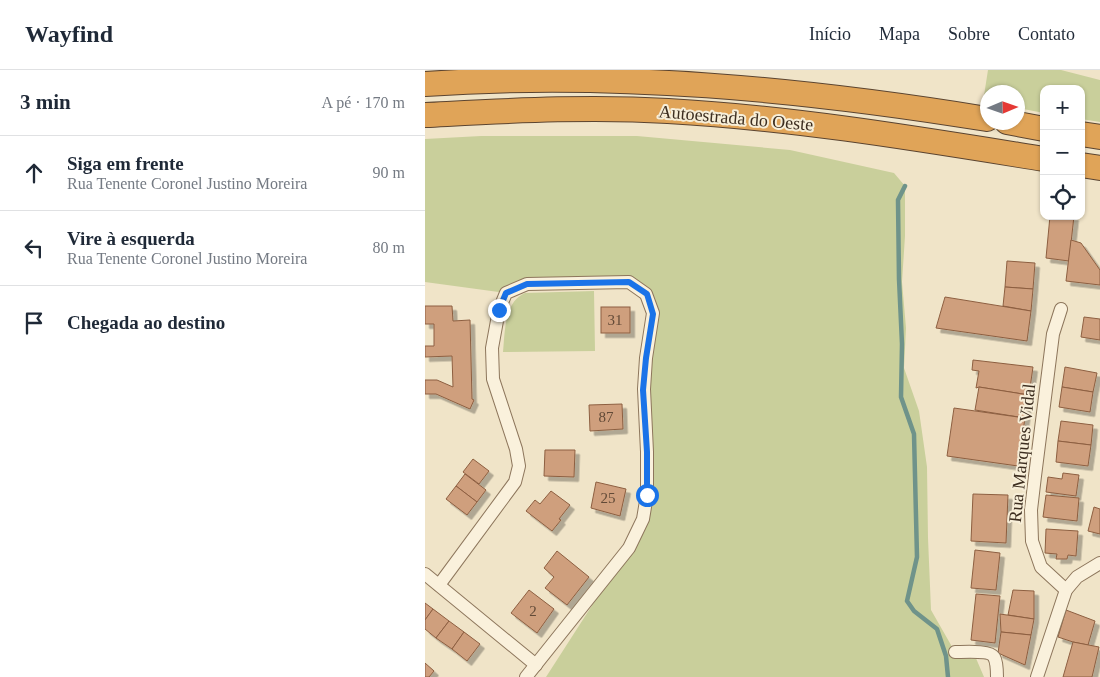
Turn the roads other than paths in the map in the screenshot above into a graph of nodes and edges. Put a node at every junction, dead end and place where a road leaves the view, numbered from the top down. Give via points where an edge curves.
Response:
1 (425, 84) edge
2 (425, 115) edge
3 (980, 118) edge
4 (1025, 125) edge
5 (1040, 128) edge
6 (1085, 135) edge
7 (1100, 137) edge
8 (1040, 158) edge
9 (1085, 166) edge
10 (1100, 168) edge
11 (1061, 309) dead end
12 (1100, 563) edge
13 (425, 574) edge
14 (439, 585) junction
15 (1065, 590) junction
16 (955, 652) dead end
17 (536, 665) junction
18 (526, 677) edge
19 (997, 677) edge
20 (1037, 677) edge

1 - 3 highway, Autoestrada do Oeste via 622,80 805,94
2 - 8 highway, Autoestrada do Oeste via 551,108 676,111 849,128
4 - 5 highway
6 - 7 highway
9 - 10 highway
11 - 15 street, Rua Marques Vidal via 1053,334 1031,510 1032,541 1041,567
12 - 15 street via 1077,577
13 - 14 street
14 - 17 street
14 - 17 street via 515,482 519,466 493,379 492,348 499,310 506,293 527,284 629,282 647,294 653,314 643,390 647,452 647,495 643,519 629,548
15 - 20 street
16 - 19 street via 992,654
17 - 18 street

